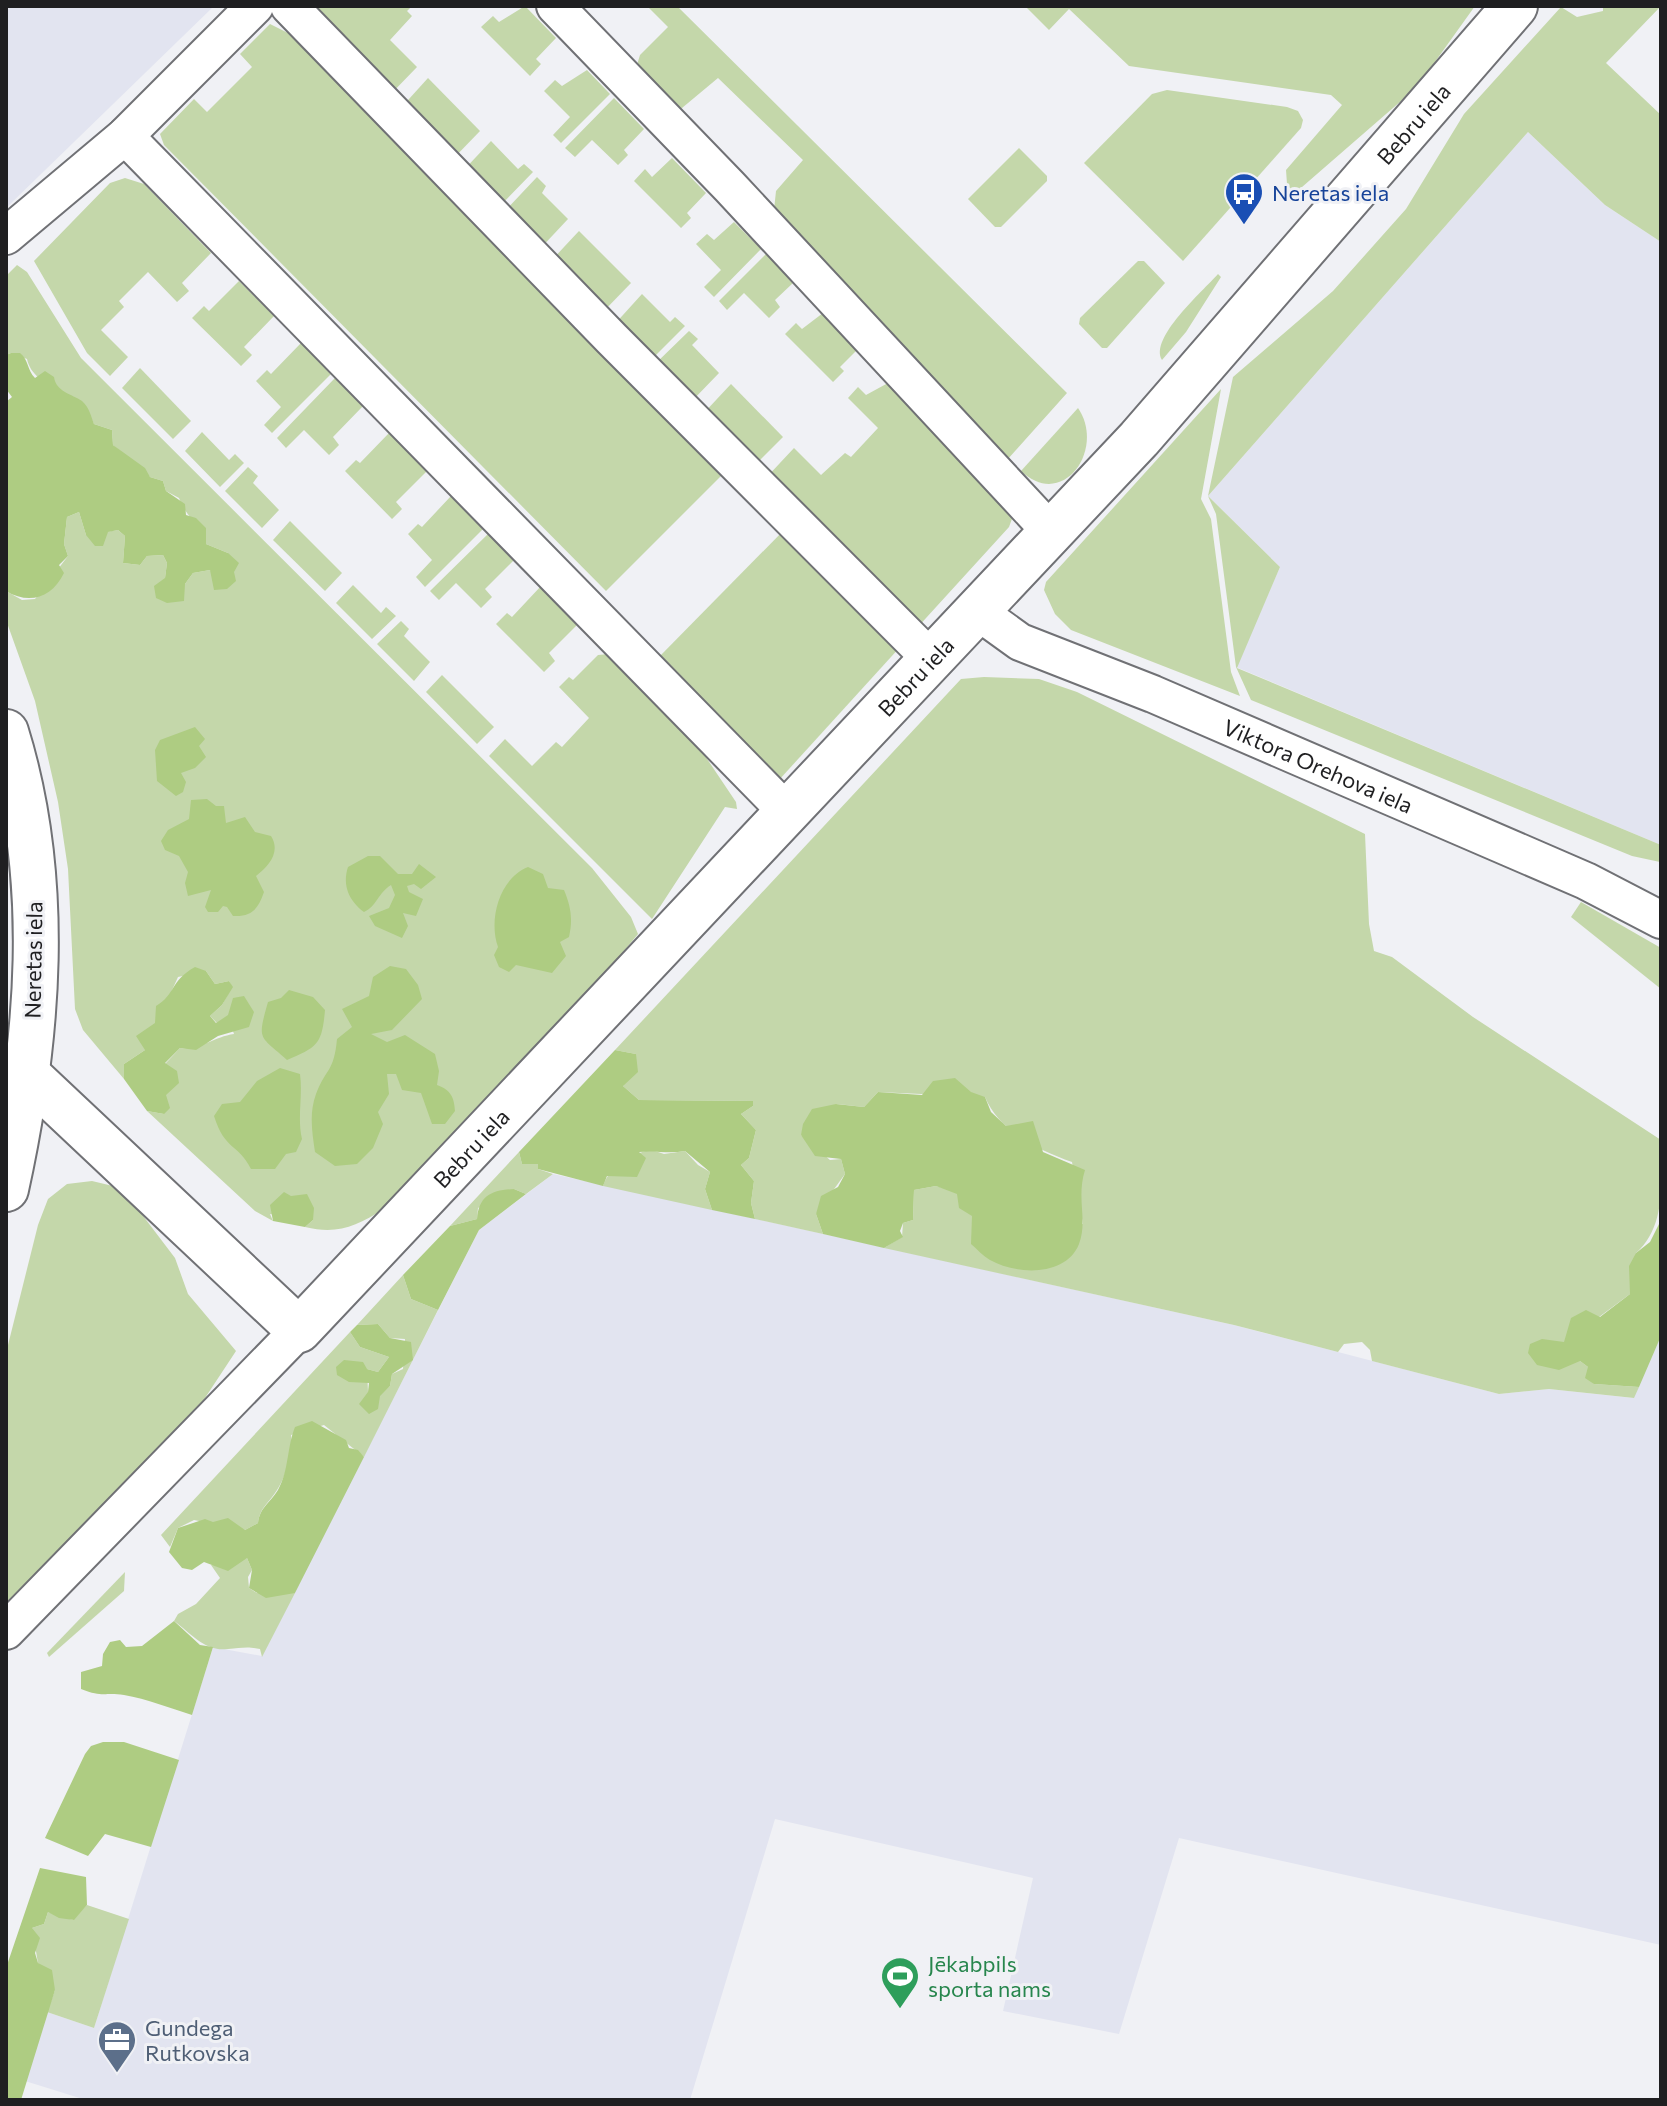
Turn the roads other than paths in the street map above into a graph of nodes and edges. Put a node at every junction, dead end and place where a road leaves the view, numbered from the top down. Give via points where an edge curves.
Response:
1 (255, 6) edge
2 (289, 6) edge
3 (555, 6) edge
4 (1515, 6) edge
5 (125, 136) junction
6 (6, 236) edge
7 (1052, 533) junction
8 (977, 611) junction
9 (931, 659) junction
10 (6, 732) edge
11 (787, 812) junction
12 (1661, 920) edge
13 (27, 1074) junction
14 (6, 1189) edge
15 (299, 1330) junction
16 (6, 1631) edge

1 - 5 street
2 - 9 street
3 - 7 street
4 - 7 street, Bebru iela
5 - 6 street
5 - 11 street
7 - 8 street, Bebru iela
8 - 9 street, Bebru iela
8 - 12 street, Viktora Orehova iela via 1020,642 1572,874
9 - 11 street, Bebru iela
10 - 13 street, Neretas iela via 33,866 36,951
11 - 15 street, Bebru iela
13 - 14 street, Neretas iela
13 - 15 street
15 - 16 street

